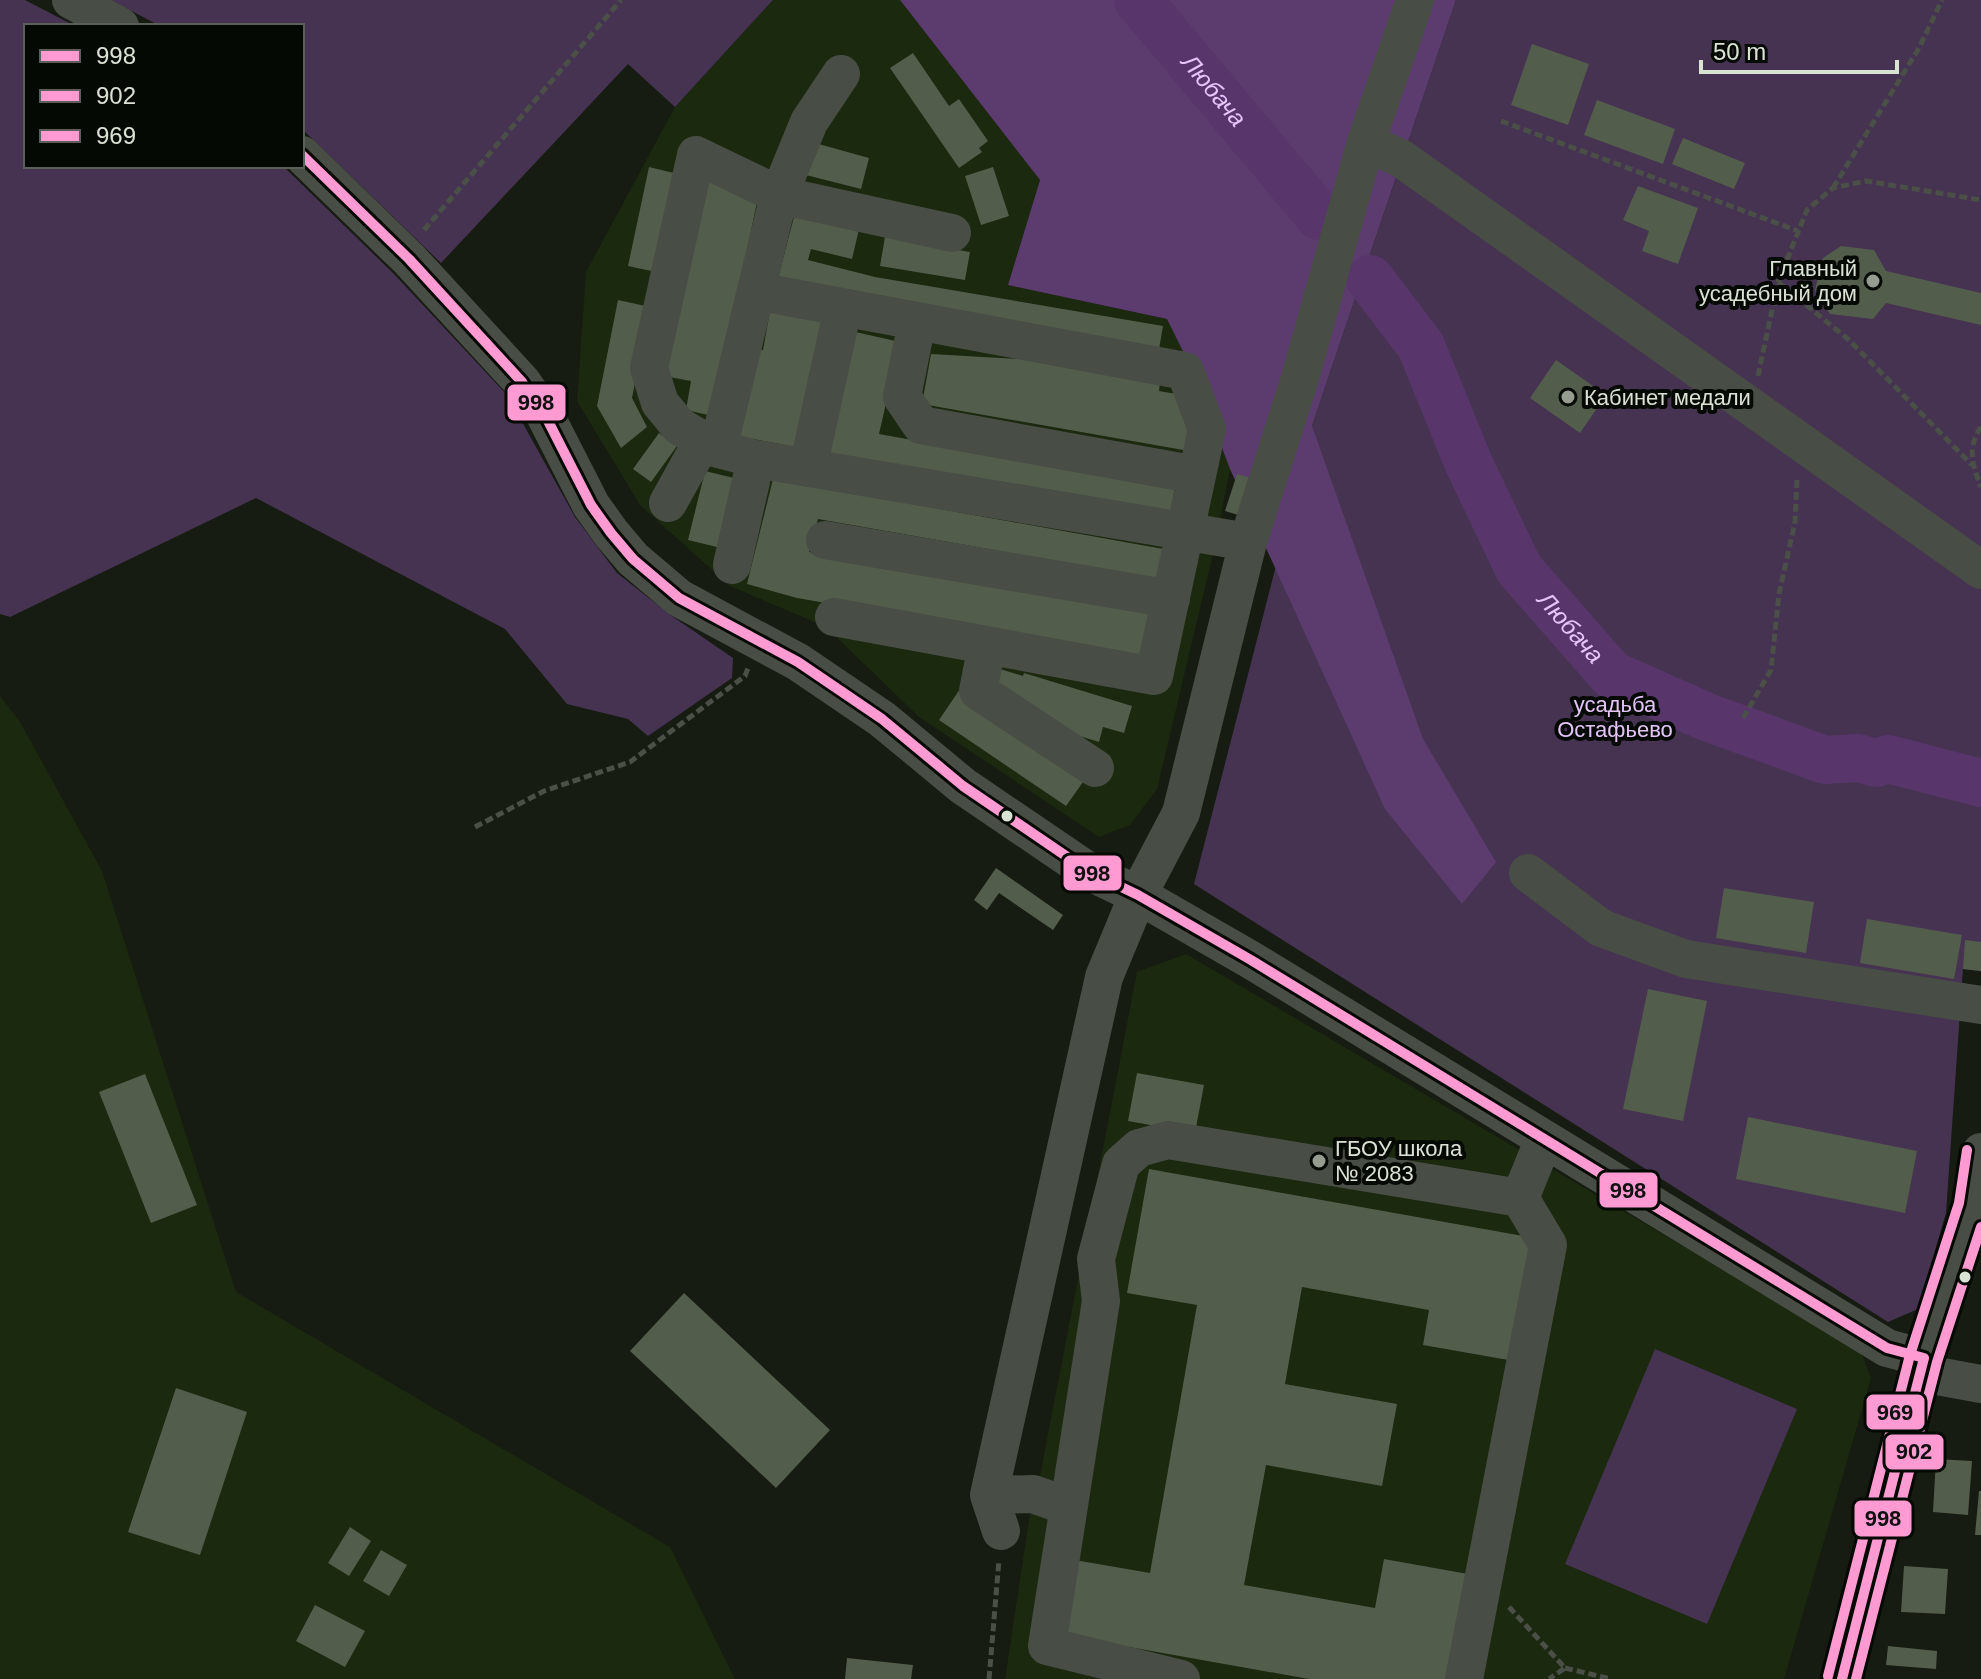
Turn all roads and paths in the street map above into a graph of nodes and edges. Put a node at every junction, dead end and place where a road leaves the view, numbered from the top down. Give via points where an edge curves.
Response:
1 (71, 0) edge
2 (621, 0) edge
3 (1415, 0) edge
4 (1942, 0) edge
5 (116, 24) edge
6 (841, 74) dead end
7 (1501, 121) dead end
8 (1366, 142) junction
9 (304, 157) edge
10 (1833, 188) junction
11 (779, 195) junction
12 (1981, 200) edge
13 (1798, 231) junction
14 (952, 233) dead end
15 (416, 239) dead end
16 (1778, 282) junction
17 (756, 291) junction
18 (843, 308) junction
19 (917, 322) junction
20 (1751, 409) junction
21 (1981, 427) edge
22 (1798, 441) junction
23 (710, 444) junction
24 (756, 459) junction
25 (1972, 465) junction
26 (808, 468) junction
27 (1197, 475) junction
28 (1981, 487) edge
29 (668, 503) dead end
30 (1185, 532) junction
31 (825, 540) dead end
32 (1248, 542) junction
33 (732, 565) dead end
34 (1981, 570) edge
35 (1171, 599) junction
36 (834, 617) dead end
37 (987, 645) junction
38 (743, 660) dead end
39 (1743, 718) dead end
40 (1095, 768) dead end
41 (475, 827) dead end
42 (1528, 873) dead end
43 (1138, 895) junction
44 (1981, 1005) edge
45 (1544, 1139) junction
46 (1981, 1152) edge
47 (1978, 1194) edge
48 (1520, 1198) junction
49 (1923, 1366) junction
50 (1981, 1384) edge
51 (989, 1495) junction
52 (1067, 1506) junction
53 (1001, 1531) joint
54 (1486, 1582) junction
55 (1565, 1668) junction
56 (989, 1679) edge
57 (1181, 1679) edge
58 (1464, 1679) edge
59 (1549, 1679) edge
60 (1611, 1679) edge
61 (1842, 1679) edge

1 - 5 street
2 - 15 path
3 - 8 street
4 - 10 path via 1919,48
6 - 11 street via 809,122
7 - 13 path
8 - 20 street via 1402,159
8 - 32 street
9 - 43 street via 409,259 522,382 591,505 654,579 798,662 882,719 963,786 1088,871
10 - 12 path via 1866,181
10 - 13 path via 1807,210
11 - 14 street
11 - 17 street
11 - 23 street via 696,155 649,368 660,403 679,426
13 - 16 path
16 - 20 path
16 - 25 path via 1849,340
17 - 18 street
17 - 23 street
18 - 19 street
18 - 26 street
19 - 27 street via 1185,371 1207,429
19 - 27 street via 902,397 921,425
20 - 22 street
21 - 25 path via 1973,440
22 - 34 street
22 - 39 path via 1795,522 1779,594 1771,670
23 - 24 street
23 - 29 street
24 - 26 street
24 - 33 street
25 - 28 path
26 - 30 street
27 - 30 street
30 - 32 street
30 - 35 street
31 - 35 street
32 - 43 street via 1181,813
35 - 37 street via 1154,676
36 - 37 street
37 - 40 street via 978,691
38 - 41 path via 748,666 745,676 630,762 544,791
42 - 44 street via 1601,928 1686,959
43 - 45 street
43 - 51 street via 1104,977
45 - 48 street
45 - 49 street
46 - 47 street
47 - 49 street
48 - 52 street via 1168,1140 1139,1148 1121,1164 1096,1259 1101,1301
48 - 54 street via 1548,1245
49 - 50 street
49 - 61 street
51 - 52 street via 1033,1494
51 - 53 street
52 - 57 street via 1047,1646
53 - 56 path
54 - 55 path
54 - 58 street
55 - 59 path
55 - 60 path

